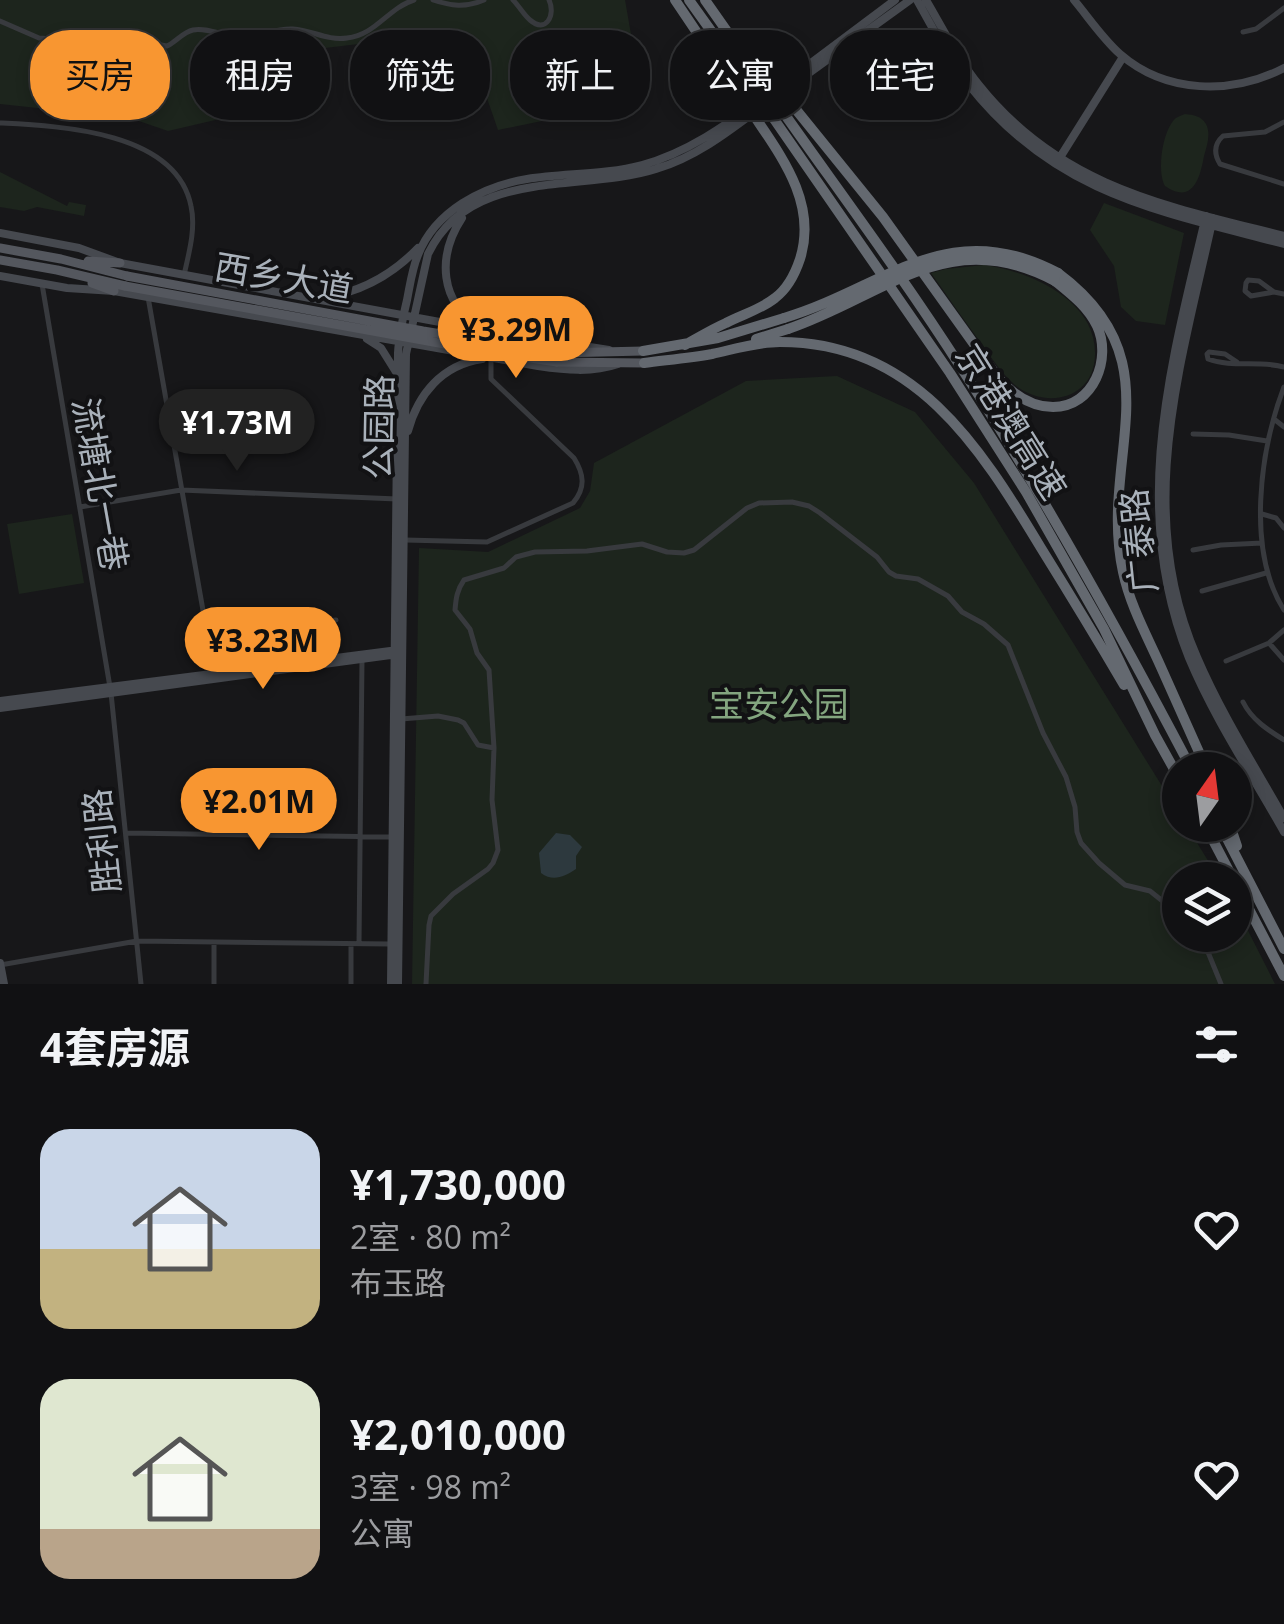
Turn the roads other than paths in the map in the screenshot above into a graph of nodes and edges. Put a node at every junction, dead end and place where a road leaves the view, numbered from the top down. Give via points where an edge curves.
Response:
1 (414, 0) edge
2 (433, 0) edge
3 (484, 0) edge
4 (513, 0) edge
5 (549, 0) edge
6 (675, 0) edge
7 (689, 0) edge
8 (894, 0) edge
9 (913, 0) edge
10 (926, 0) edge
11 (1074, 0) edge
12 (708, 3) edge
13 (1284, 8) edge
14 (894, 12) junction
15 (926, 16) junction
16 (0, 20) edge
17 (715, 30) edge
18 (726, 30) edge
19 (1243, 32) dead end
20 (1123, 57) junction
21 (1284, 68) edge
22 (788, 120) edge
23 (789, 120) edge
24 (793, 120) edge
25 (1284, 122) edge
26 (0, 123) edge
27 (1058, 162) junction
28 (1284, 184) edge
29 (470, 209) junction
30 (1209, 221) junction
31 (0, 233) edge
32 (1284, 236) edge
33 (423, 242) junction
34 (1284, 244) edge
35 (0, 248) edge
36 (0, 260) edge
37 (59, 264) junction
38 (120, 264) junction
39 (184, 275) junction
40 (0, 276) edge
41 (1056, 277) junction
42 (42, 284) junction
43 (114, 291) junction
44 (1274, 292) junction
45 (1284, 294) edge
46 (148, 297) junction
47 (312, 298) junction
48 (345, 304) junction
49 (408, 316) junction
50 (786, 323) junction
51 (469, 328) junction
52 (494, 332) junction
53 (349, 333) junction
54 (403, 342) junction
55 (685, 344) junction
56 (461, 352) junction
57 (708, 355) junction
58 (620, 357) junction
59 (644, 357) junction
60 (491, 358) junction
61 (1237, 362) junction
62 (1284, 367) edge
63 (399, 380) junction
64 (1284, 387) edge
65 (1274, 420) junction
66 (1284, 427) edge
67 (1193, 434) dead end
68 (405, 440) junction
69 (1267, 441) junction
70 (181, 490) junction
71 (397, 499) junction
72 (80, 507) junction
73 (1262, 514) junction
74 (1284, 528) edge
75 (400, 540) junction
76 (1262, 543) junction
77 (1193, 550) dead end
78 (1266, 573) junction
79 (1202, 591) dead end
80 (1284, 610) edge
81 (336, 620) dead end
82 (1284, 630) edge
83 (208, 638) junction
84 (1268, 643) junction
85 (398, 652) junction
86 (362, 660) junction
87 (1284, 660) edge
88 (1226, 661) dead end
89 (214, 673) junction
90 (111, 690) junction
91 (1243, 702) dead end
92 (0, 704) edge
93 (402, 719) junction
94 (1154, 735) junction
95 (1284, 740) edge
96 (494, 748) junction
97 (1164, 752) edge
98 (1183, 752) edge
99 (1200, 752) edge
100 (1284, 818) edge
101 (1284, 832) edge
102 (126, 833) junction
103 (360, 836) junction
104 (393, 837) junction
105 (1214, 842) edge
106 (1252, 886) edge
107 (1162, 900) edge
108 (137, 941) junction
109 (214, 942) junction
110 (355, 944) junction
111 (395, 944) junction
112 (1284, 949) edge
113 (1208, 952) edge
114 (0, 964) edge
115 (1284, 976) edge
116 (4, 984) edge
117 (141, 984) edge
118 (214, 984) edge
119 (351, 984) edge
120 (394, 984) edge
121 (426, 984) edge
122 (1222, 984) edge

1 - 16 street via 348,38 290,28 250,37 197,30 167,46 119,34 92,42 39,38
2 - 3 street via 464,6
4 - 5 street via 531,22 543,24 552,16
6 - 55 highway, bridge via 777,149 805,219 801,255 779,295
7 - 17 highway
8 - 33 main road, 公园路 via 686,148 634,168 498,186 455,209
9 - 14 main road, 公园路
9 - 15 main road
10 - 27 main road via 990,99
11 - 20 main road
12 - 18 highway
13 - 19 street
14 - 15 main road
14 - 29 main road, 公园路 via 682,159 630,176 519,188
15 - 27 main road via 981,100
20 - 21 main road via 1153,74 1204,86 1256,80
20 - 27 main road
22 - 94 highway, 京港澳高速 via 1026,492 1104,629
23 - 98 highway, 京港澳高速 via 1037,489
24 - 41 highway via 883,217 999,380 1017,395 1051,407 1082,396 1097,377 1103,353 1092,316
25 - 28 street via 1265,132 1223,136 1216,148 1220,164
26 - 39 street via 77,128 161,159 191,205
27 - 30 main road via 1107,193
29 - 49 main road, 公园路 via 430,248
29 - 52 main road via 450,240 446,280 458,308
30 - 32 main road
30 - 34 main road
30 - 100 main road, 广泰路 via 1168,436 1167,542 1196,655
30 - 101 main road, 广泰路 via 1161,435 1161,545 1189,658
31 - 38 main road via 79,248
33 - 47 main road via 367,285
33 - 49 main road, 公园路
35 - 37 main road, 西乡大道
36 - 37 main road, 西乡大道
37 - 38 main road
37 - 43 main road
37 - 58 main road, 西乡大道, bridge via 483,351
38 - 39 main road
39 - 47 main road
40 - 42 main road
41 - 50 highway, bridge via 985,258 945,262 817,319
41 - 99 highway via 1099,312 1123,362 1128,421 1117,509 1123,574
42 - 43 main road
42 - 72 street, 流塘北一巷
43 - 46 main road
44 - 44 street via 1259,281 1246,283 1250,296
44 - 45 street
46 - 53 main road
46 - 70 street
47 - 48 main road
48 - 49 main road
48 - 53 main road via 354,312
49 - 51 main road
49 - 54 main road, 公园路
50 - 55 highway
50 - 57 highway
51 - 52 main road
51 - 56 main road via 454,335
52 - 58 main road via 585,344
53 - 54 main road
53 - 63 main road via 381,348
54 - 56 main road
54 - 63 main road, 公园路
54 - 68 main road, 公园路
55 - 59 highway
56 - 60 main road
57 - 59 highway
57 - 94 highway via 779,342 827,347 878,364 924,392 986,462
58 - 59 main road, 西乡大道
58 - 60 main road via 608,367 576,370
60 - 68 main road via 465,362 434,382
60 - 75 street via 491,380 582,470 580,495 487,542
61 - 61 street via 1225,354 1207,354 1213,362
61 - 62 street
63 - 71 main road, 公园路
64 - 65 street
65 - 66 street
65 - 69 street
67 - 69 street
68 - 75 main road, 公园路
69 - 73 street
70 - 71 street
70 - 72 street
70 - 83 street
71 - 75 main road, 公园路
72 - 90 street, 流塘北一巷
73 - 74 street
73 - 76 street
75 - 85 main road, 公园路
76 - 77 street
76 - 78 street
78 - 79 street
78 - 80 street
81 - 83 street
82 - 84 street
83 - 89 street
84 - 87 street
84 - 88 street
85 - 86 main road
85 - 89 main road
85 - 93 main road, 公园路
85 - 104 main road, 公园路
86 - 90 main road
86 - 103 street
89 - 90 main road
90 - 92 main road
90 - 102 street, 胜利路
91 - 95 street
93 - 96 street via 449,716 464,723 478,745
93 - 111 main road, 公园路
94 - 97 highway, 京港澳高速
96 - 107 street via 489,670 455,610 464,580 535,552 642,544 684,553 759,502 792,502 809,506 889,572 918,578 1000,636 1066,777 1081,843 1125,885
96 - 121 street via 498,850 488,869 432,916
102 - 103 street
102 - 108 street, 胜利路
103 - 104 street
103 - 110 street
104 - 111 main road, 公园路
105 - 115 highway
106 - 112 highway
108 - 109 street
108 - 114 street
108 - 117 street, 胜利路
109 - 110 street
109 - 118 street
110 - 111 street
110 - 119 street
111 - 120 main road, 公园路
113 - 122 street
114 - 116 main road

